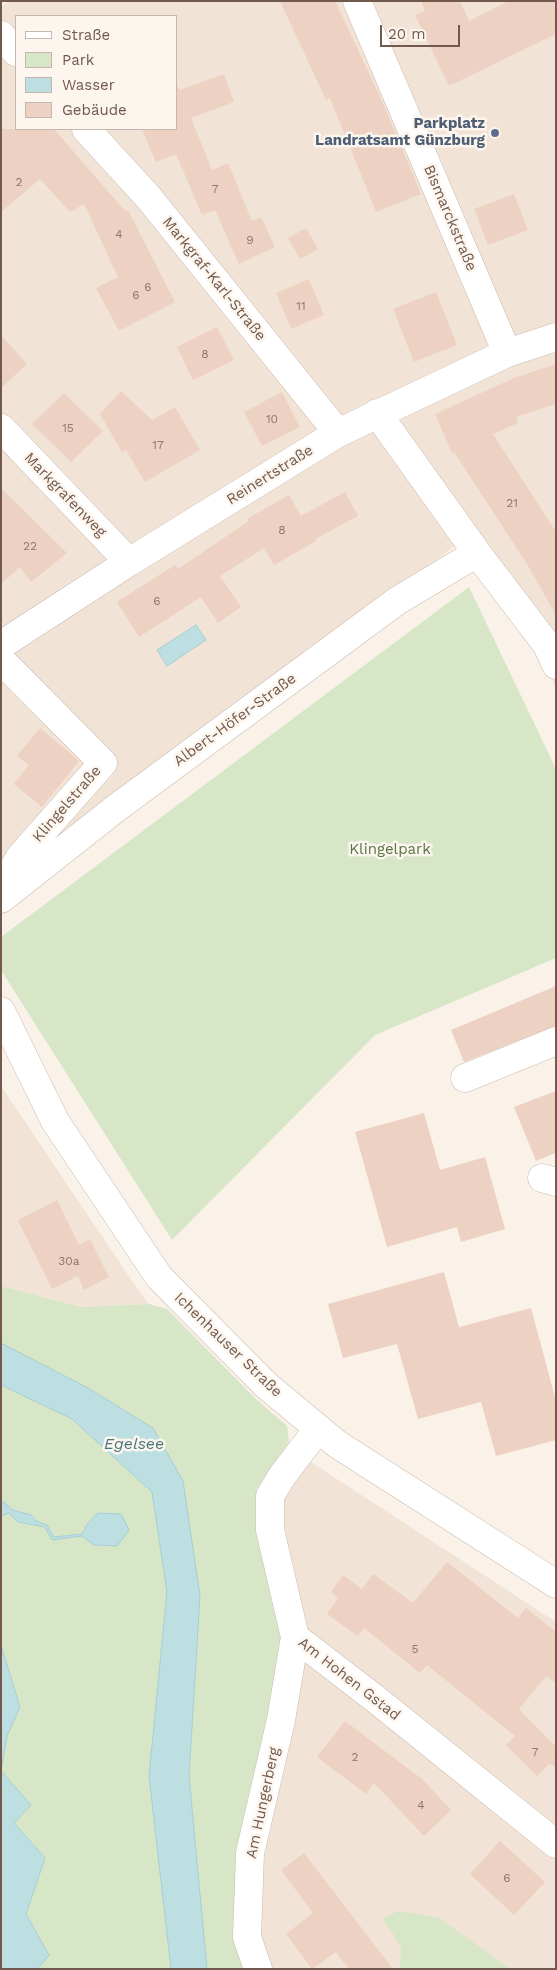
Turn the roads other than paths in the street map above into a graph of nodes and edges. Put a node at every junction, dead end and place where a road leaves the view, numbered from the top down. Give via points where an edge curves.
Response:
1 (357, 1) edge
2 (1, 35) edge
3 (15, 51) edge
4 (87, 130) edge
5 (556, 337) edge
6 (508, 353) junction
7 (377, 413) junction
8 (1, 428) edge
9 (338, 433) junction
10 (477, 554) junction
11 (129, 562) junction
12 (1, 645) edge
13 (1, 660) edge
14 (556, 665) edge
15 (1, 891) edge
16 (1, 898) edge
17 (1, 1011) edge
18 (556, 1041) edge
19 (465, 1078) dead end
20 (318, 1429) junction
21 (556, 1584) edge
22 (295, 1637) junction
23 (556, 1844) edge
24 (258, 1969) edge

1 - 6 street, Bismarckstraße
2 - 3 street
4 - 9 street, Markgraf-Karl-Straße via 149,198
5 - 6 street, Reinertstraße
6 - 7 street, Reinertstraße
7 - 9 street, Reinertstraße
7 - 10 street
8 - 11 street, Markgrafenweg
9 - 11 street, Reinertstraße
10 - 14 street via 547,645
10 - 16 street, Albert-Höfer-Straße via 397,601 115,809
11 - 12 street, Reinertstraße
13 - 15 street, Klingelstraße via 103,763 20,856
17 - 20 street, Ichenhauser Straße via 55,1121 159,1277 267,1386
18 - 19 street
20 - 21 street, Ichenhauser Straße
20 - 22 street, Am Hohen Gstad via 270,1496 270,1530
22 - 23 street, Am Hohen Gstad
22 - 24 street, Am Hungerberg via 281,1720 250,1853 247,1937

